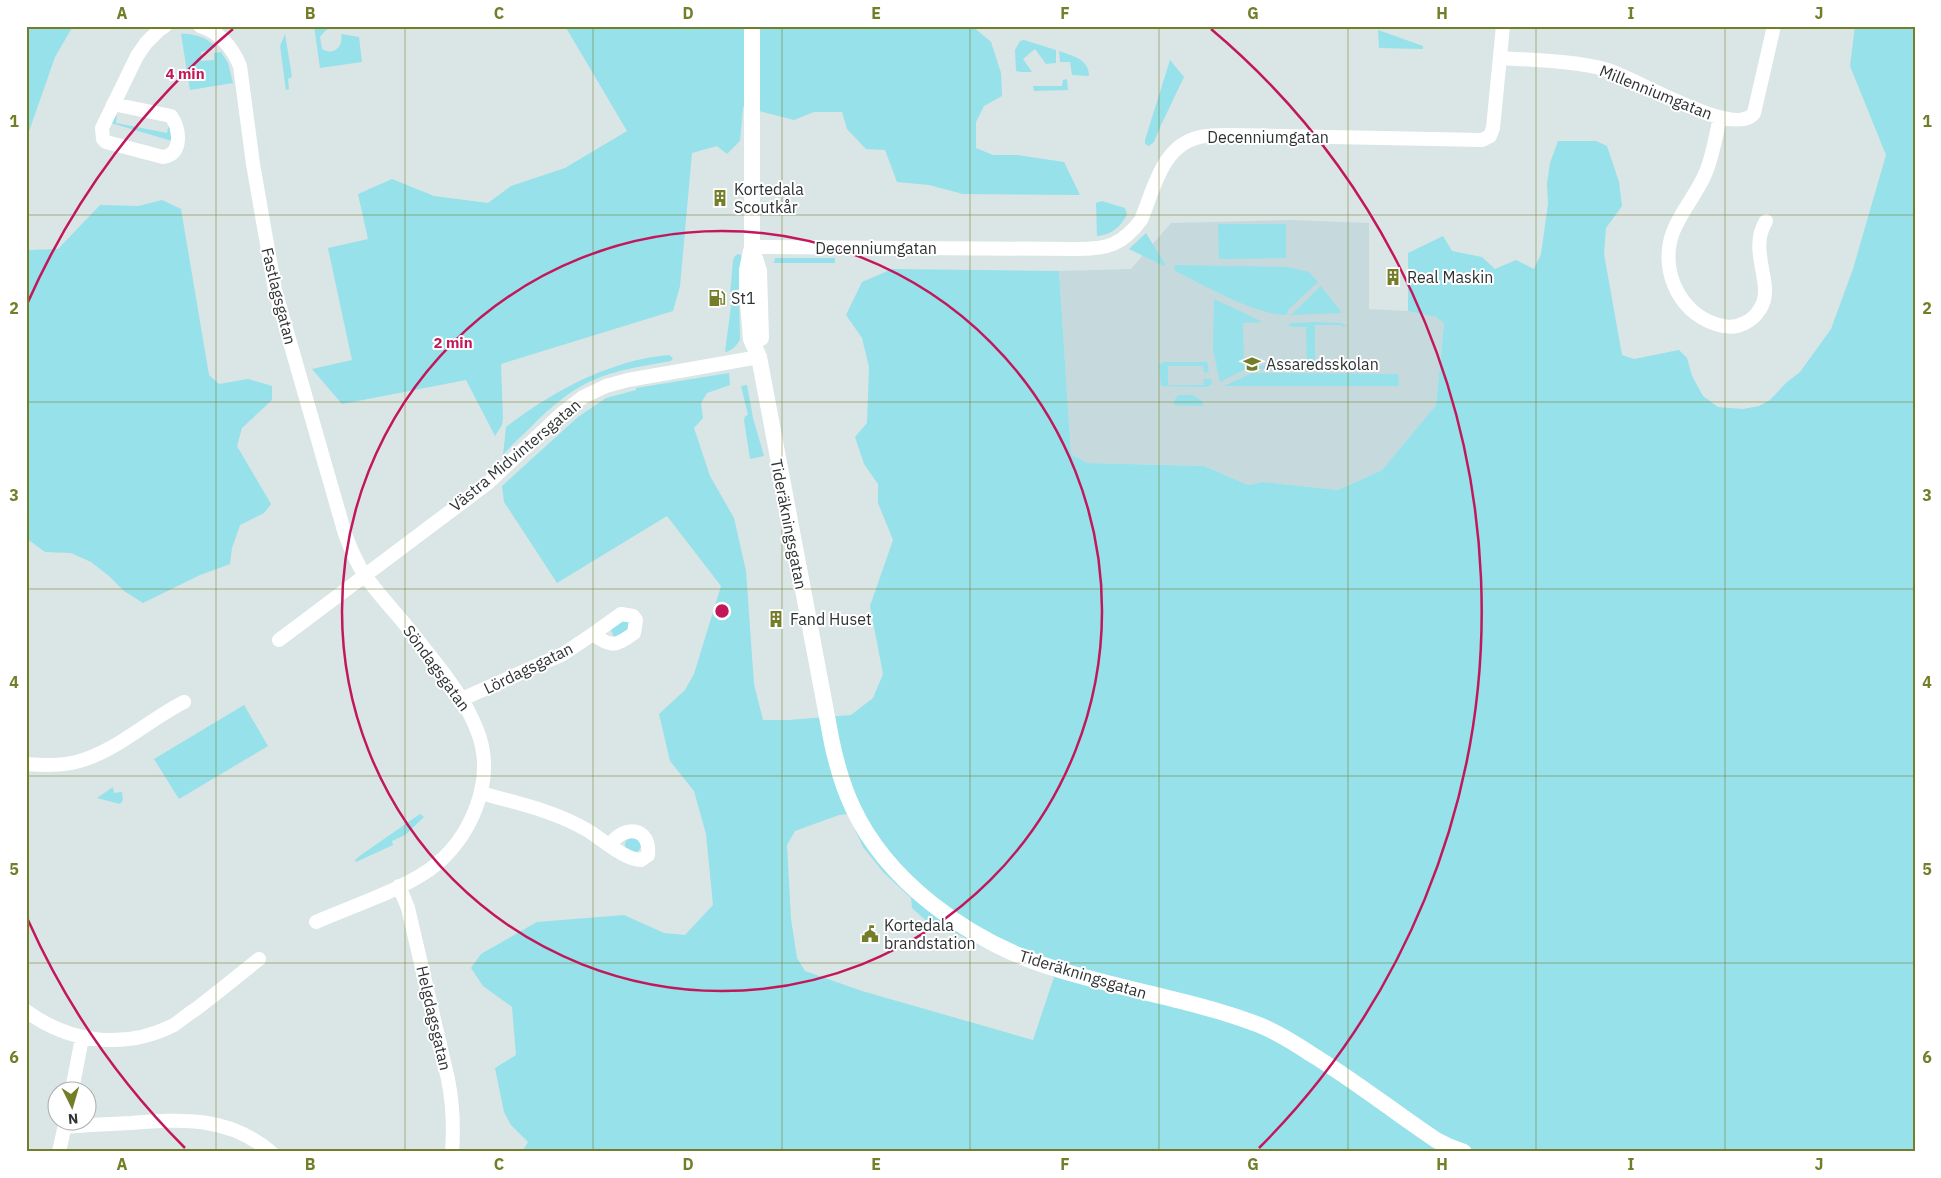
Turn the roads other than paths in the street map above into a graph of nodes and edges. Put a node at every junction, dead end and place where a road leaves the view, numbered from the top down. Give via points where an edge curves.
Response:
1 (165, 26) edge
2 (200, 26) edge
3 (752, 26) edge
4 (1503, 26) edge
5 (1774, 26) edge
6 (1501, 58) junction
7 (113, 104) junction
8 (1720, 117) junction
9 (1766, 221) dead end
10 (752, 247) junction
11 (759, 357) junction
12 (365, 575) junction
13 (593, 634) dead end
14 (279, 640) dead end
15 (462, 700) junction
16 (184, 702) dead end
17 (26, 764) edge
18 (481, 793) junction
19 (610, 845) dead end
20 (400, 886) junction
21 (316, 922) dead end
22 (259, 959) dead end
23 (26, 1011) edge
24 (82, 1038) junction
25 (74, 1080) edge
26 (98, 1123) edge
27 (64, 1130) edge
28 (60, 1152) edge
29 (270, 1152) edge
30 (452, 1152) edge
31 (1464, 1152) edge

1 - 7 street via 141,49
2 - 12 street, Fastlagsgatan via 223,38 240,66 254,173 275,290 344,534
3 - 10 street, Tideräkningsgatan
4 - 6 street, Decenniumgatan
5 - 8 street, Millenniumgatan via 1754,112 1742,120
6 - 8 street, Millenniumgatan via 1609,70 1668,98
6 - 10 street, Decenniumgatan via 1493,128 1487,138 1475,141 1228,135 1196,138 1178,148 1164,163 1141,220 1112,246 1084,249
7 - 7 street via 171,116 177,140 174,153 163,158 104,141 102,128
8 - 9 street, Millenniumgatan via 1706,172 1674,230 1669,249 1672,279 1680,297 1692,311 1726,327 1747,322 1759,312 1766,294 1759,255
10 - 11 street, Tideräkningsgatan via 747,290 751,339
11 - 12 street, Västra Midvintersgatan via 628,380 583,397 488,483
11 - 31 street, Tideräkningsgatan via 837,765 844,788 863,826 897,872 952,919 1011,952 1055,968 1206,1008 1274,1032 1337,1069 1436,1140
12 - 14 street, Västra Midvintersgatan
12 - 15 street, Söndagsgatan
13 - 15 street, Lördagsgatan via 562,654
15 - 18 street, Söndagsgatan via 482,745
16 - 17 street via 112,746 78,762
18 - 19 street via 562,817
18 - 20 street, Söndagsgatan via 467,829 456,844 430,869
20 - 21 street, Söndagsgatan
20 - 30 street, Helgdagsgatan via 448,1079 453,1106
22 - 24 street via 176,1024 138,1038
23 - 24 street via 42,1023
24 - 25 street
26 - 29 street via 180,1120 212,1123 239,1132
27 - 28 street

